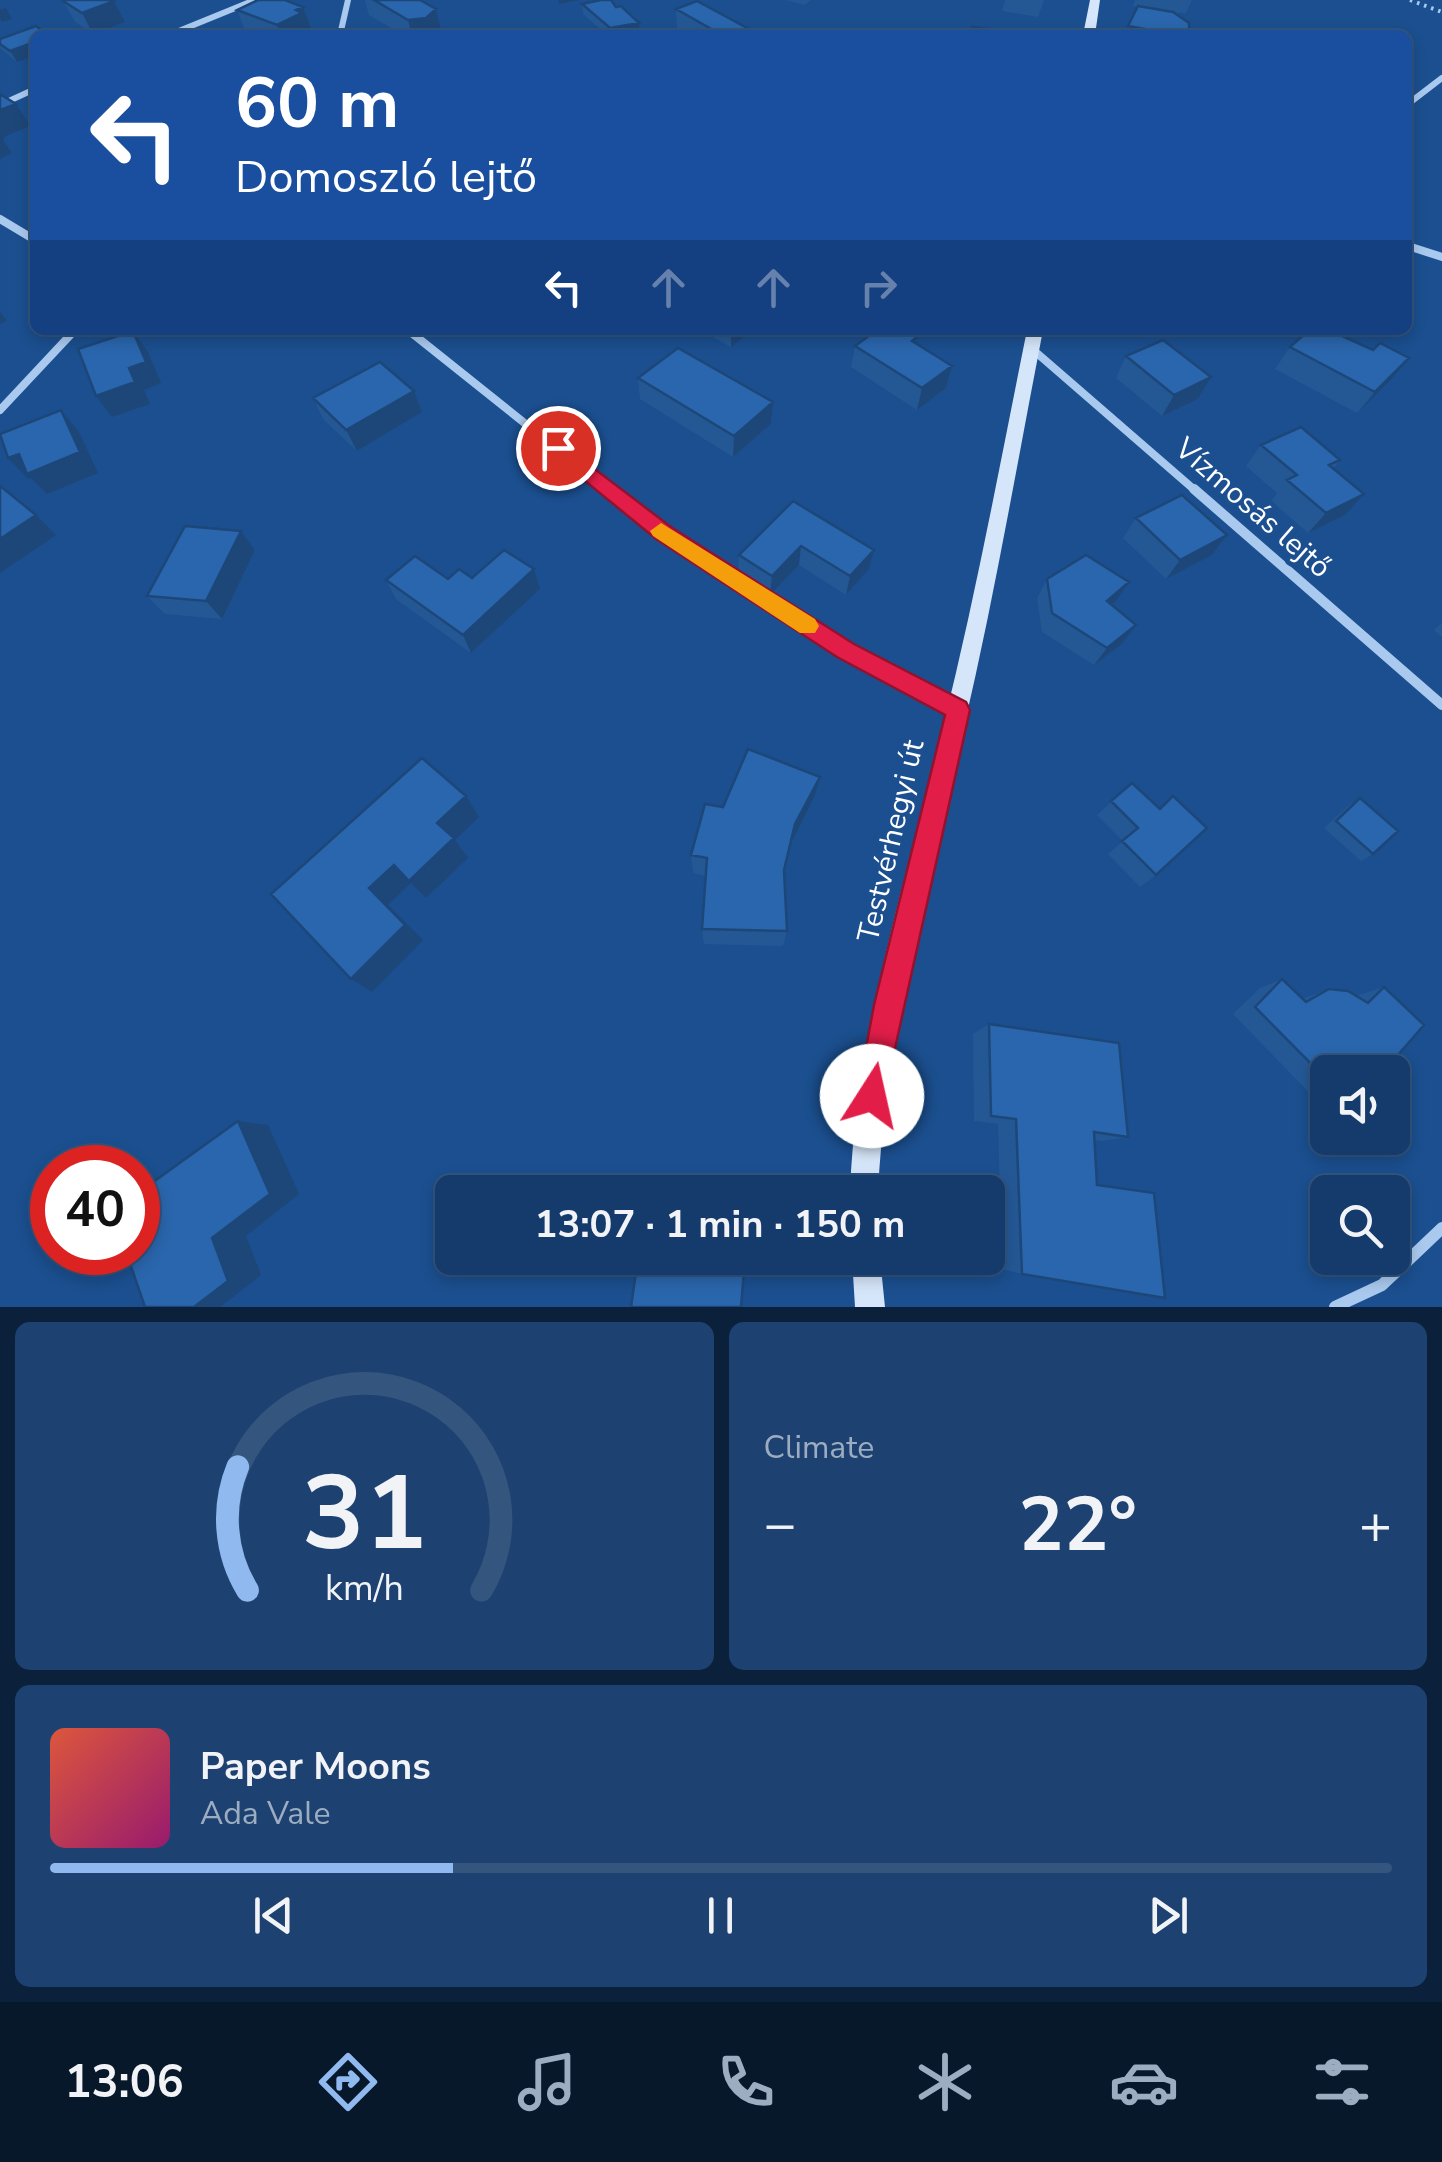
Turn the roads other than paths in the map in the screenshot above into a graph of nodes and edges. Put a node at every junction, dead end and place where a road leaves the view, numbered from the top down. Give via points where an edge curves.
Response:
1 (255, 0) edge
2 (348, 0) edge
3 (1095, 0) edge
4 (181, 30) edge
5 (341, 30) edge
6 (1090, 30) edge
7 (1442, 78) edge
8 (30, 92) edge
9 (1412, 101) edge
10 (0, 105) edge
11 (0, 218) edge
12 (30, 237) edge
13 (1412, 247) edge
14 (1442, 257) edge
15 (70, 335) edge
16 (414, 335) edge
17 (1033, 339) edge
18 (0, 410) edge
19 (1442, 705) edge
20 (958, 710) junction
21 (865, 1175) edge
22 (1442, 1228) edge
23 (867, 1275) edge
24 (870, 1307) edge
25 (1335, 1307) edge

1 - 4 street
2 - 5 street
3 - 6 street
7 - 9 street
8 - 10 street
11 - 12 street
13 - 14 street
15 - 18 street
16 - 20 street via 663,533 846,650
17 - 19 street, Vízmosás lejtő
17 - 20 street, Testvérhegyi út
20 - 21 street, Testvérhegyi út via 888,1005 866,1127
22 - 25 street via 1382,1285
23 - 24 street

